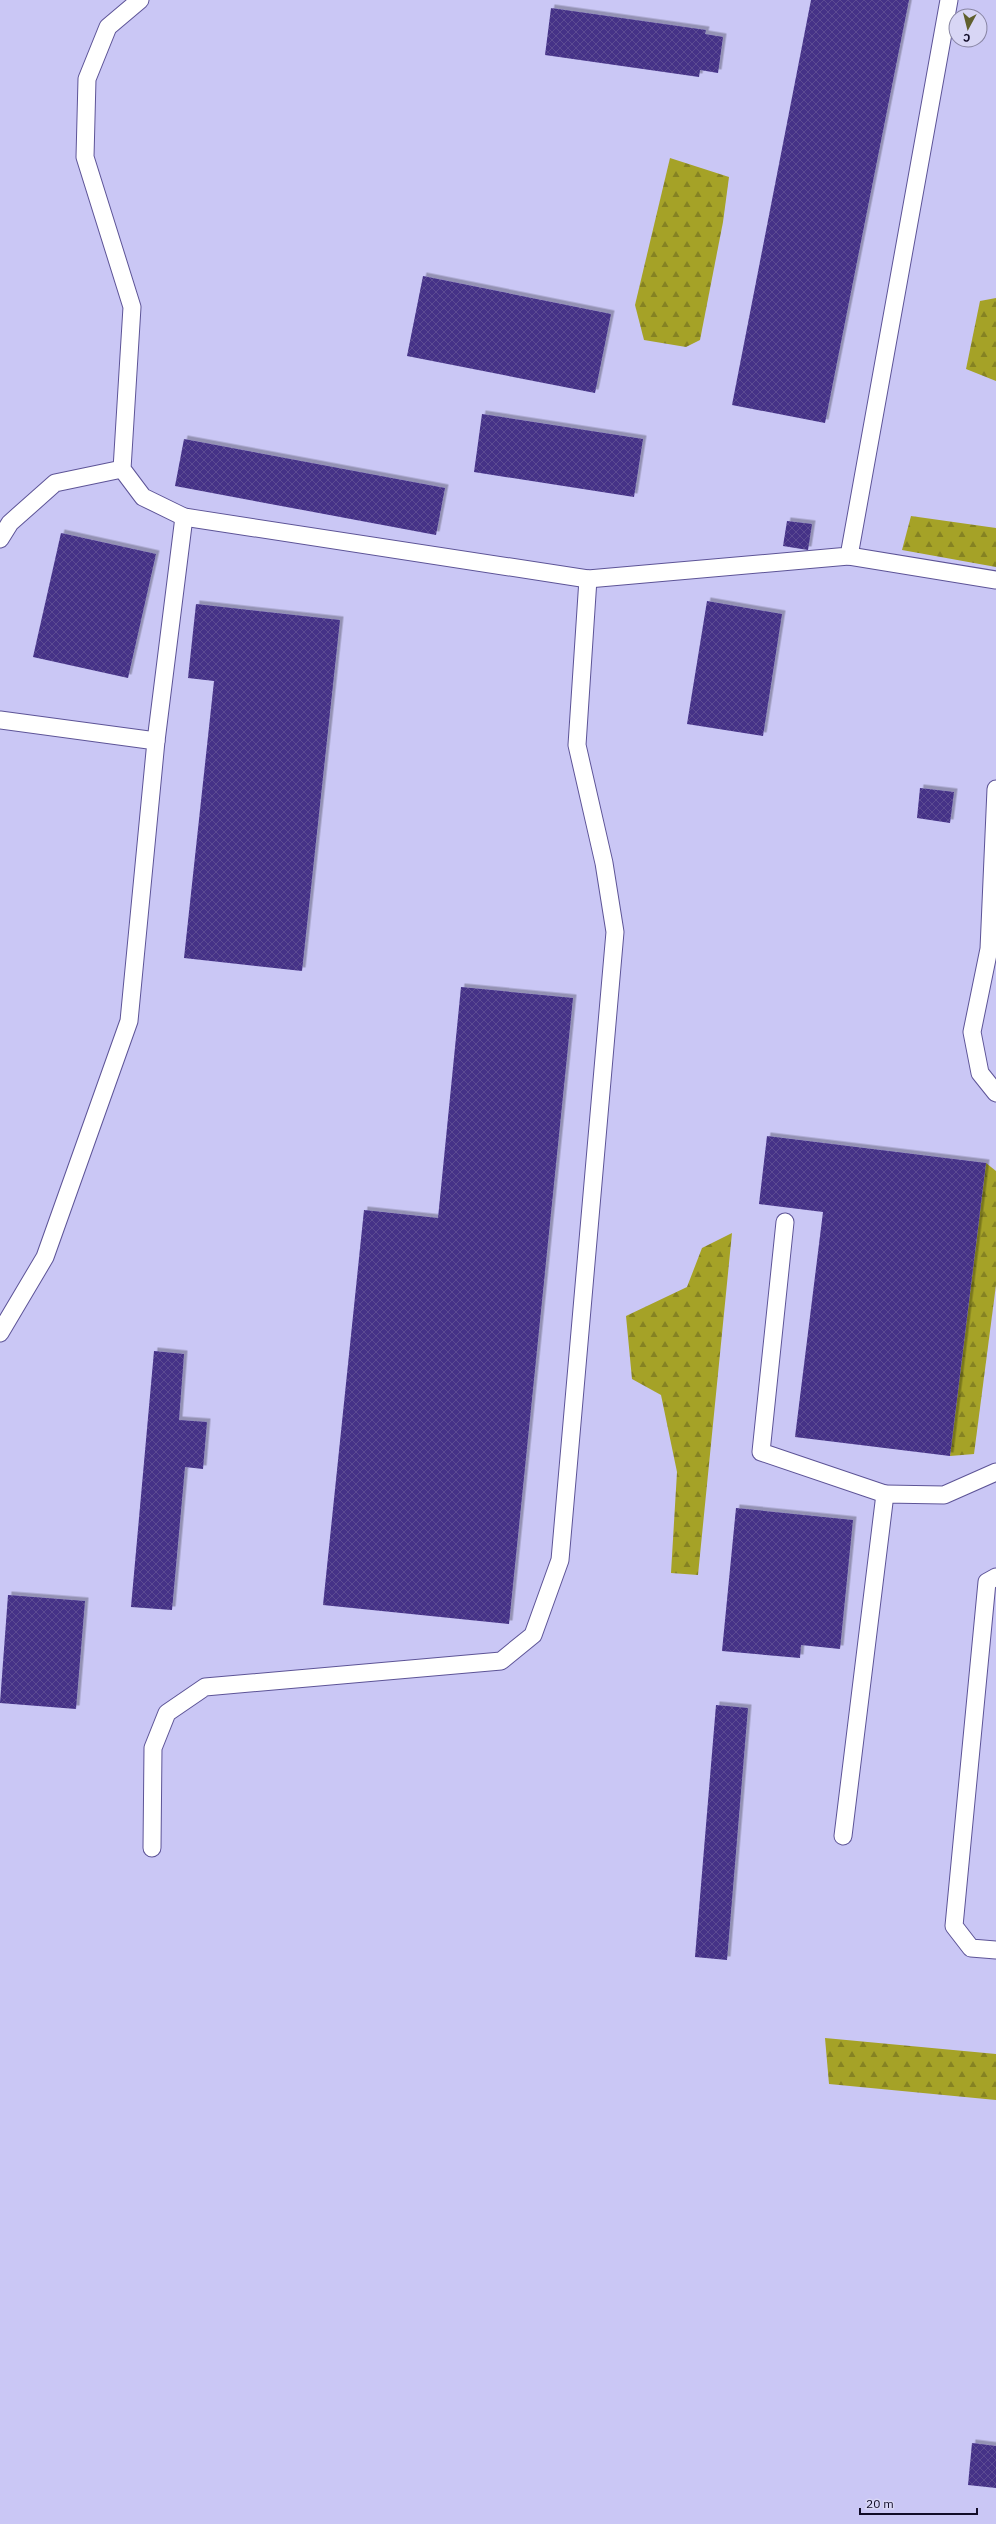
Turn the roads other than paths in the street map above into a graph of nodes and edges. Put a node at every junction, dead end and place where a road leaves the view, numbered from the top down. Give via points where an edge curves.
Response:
1 (140, 0) edge
2 (949, 0) edge
3 (122, 469) junction
4 (184, 517) junction
5 (0, 539) edge
6 (849, 556) junction
7 (588, 579) junction
8 (996, 580) edge
9 (0, 720) edge
10 (156, 742) junction
11 (996, 789) edge
12 (993, 947) edge
13 (996, 1093) edge
14 (786, 1222) dead end
15 (0, 1333) edge
16 (996, 1472) edge
17 (885, 1494) junction
18 (996, 1577) edge
19 (843, 1836) dead end
20 (152, 1848) dead end
21 (996, 1950) edge

1 - 3 lane via 108,27 87,79 85,156 132,308
2 - 6 lane
3 - 4 lane via 143,497
3 - 5 lane via 55,483 10,523
4 - 7 lane
4 - 10 lane
6 - 7 lane
6 - 8 lane
7 - 20 lane via 577,745 604,864 615,932 560,1560 533,1635 501,1661 205,1687 167,1713 153,1748
9 - 10 lane
10 - 15 lane via 129,1021 45,1257
11 - 12 lane
12 - 13 lane via 972,1032 980,1073
14 - 17 lane via 761,1452
16 - 17 lane via 944,1495
17 - 19 lane
18 - 21 lane via 987,1582 954,1926 971,1948

